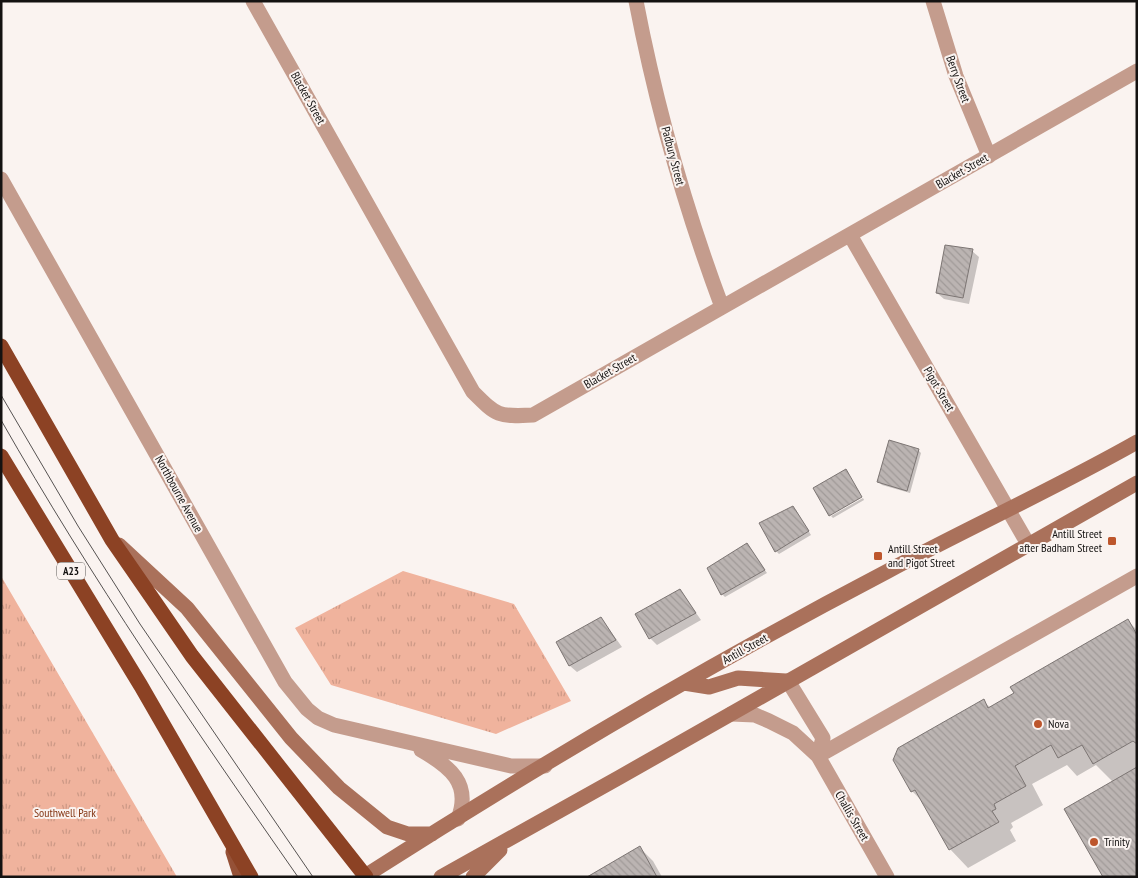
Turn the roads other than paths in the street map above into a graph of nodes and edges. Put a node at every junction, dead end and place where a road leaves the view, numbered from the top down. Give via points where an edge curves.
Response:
1 (253, 1) edge
2 (636, 1) edge
3 (933, 1) edge
4 (1137, 71) edge
5 (989, 156) junction
6 (1, 178) edge
7 (850, 235) junction
8 (722, 307) junction
9 (1, 346) edge
10 (1137, 442) edge
11 (1, 456) edge
12 (6, 469) edge
13 (1137, 483) edge
14 (1008, 510) junction
15 (112, 540) junction
16 (1028, 544) junction
17 (1137, 576) edge
18 (788, 681) junction
19 (684, 683) junction
20 (731, 714) junction
21 (411, 745) junction
22 (818, 756) junction
23 (545, 766) junction
24 (458, 819) junction
25 (434, 834) junction
26 (513, 836) junction
27 (228, 839) junction
28 (365, 876) edge
29 (240, 877) edge
30 (251, 877) edge
31 (441, 877) edge
32 (473, 877) edge
33 (887, 877) edge

1 - 8 street, Blacket Street via 473,392 493,412 510,416 533,415
2 - 8 street, Padbury Street via 679,179
3 - 5 street, Berry Street via 956,76
4 - 5 street, Blacket Street
5 - 7 street, Blacket Street
6 - 21 street, Northbourne Avenue via 290,690 318,718
7 - 8 street, Blacket Street
7 - 14 street, Pigot Street
9 - 15 highway
10 - 14 main road, Antill Street
11 - 12 highway, A23
12 - 27 highway, A23 via 141,686
13 - 16 main road
14 - 16 street, Pigot Street
14 - 19 main road, Antill Street via 887,571
15 - 25 main road via 187,608 291,738 339,788 388,828 408,834
15 - 28 highway via 192,656
16 - 18 main road
17 - 22 street
18 - 19 main road via 738,678 709,687
18 - 20 main road
18 - 22 street via 823,738
19 - 23 main road, Antill Street
20 - 22 street, Challis Street via 755,715 768,720 793,733
20 - 26 main road
21 - 23 street, Northbourne Avenue via 511,766
21 - 24 street, Northbourne Avenue via 456,775 462,800
22 - 33 street, Challis Street
23 - 24 main road, Antill Street
24 - 25 main road, Antill Street
25 - 28 main road, Antill Street
26 - 31 main road
26 - 32 main road
27 - 29 main road
27 - 30 highway, A23

